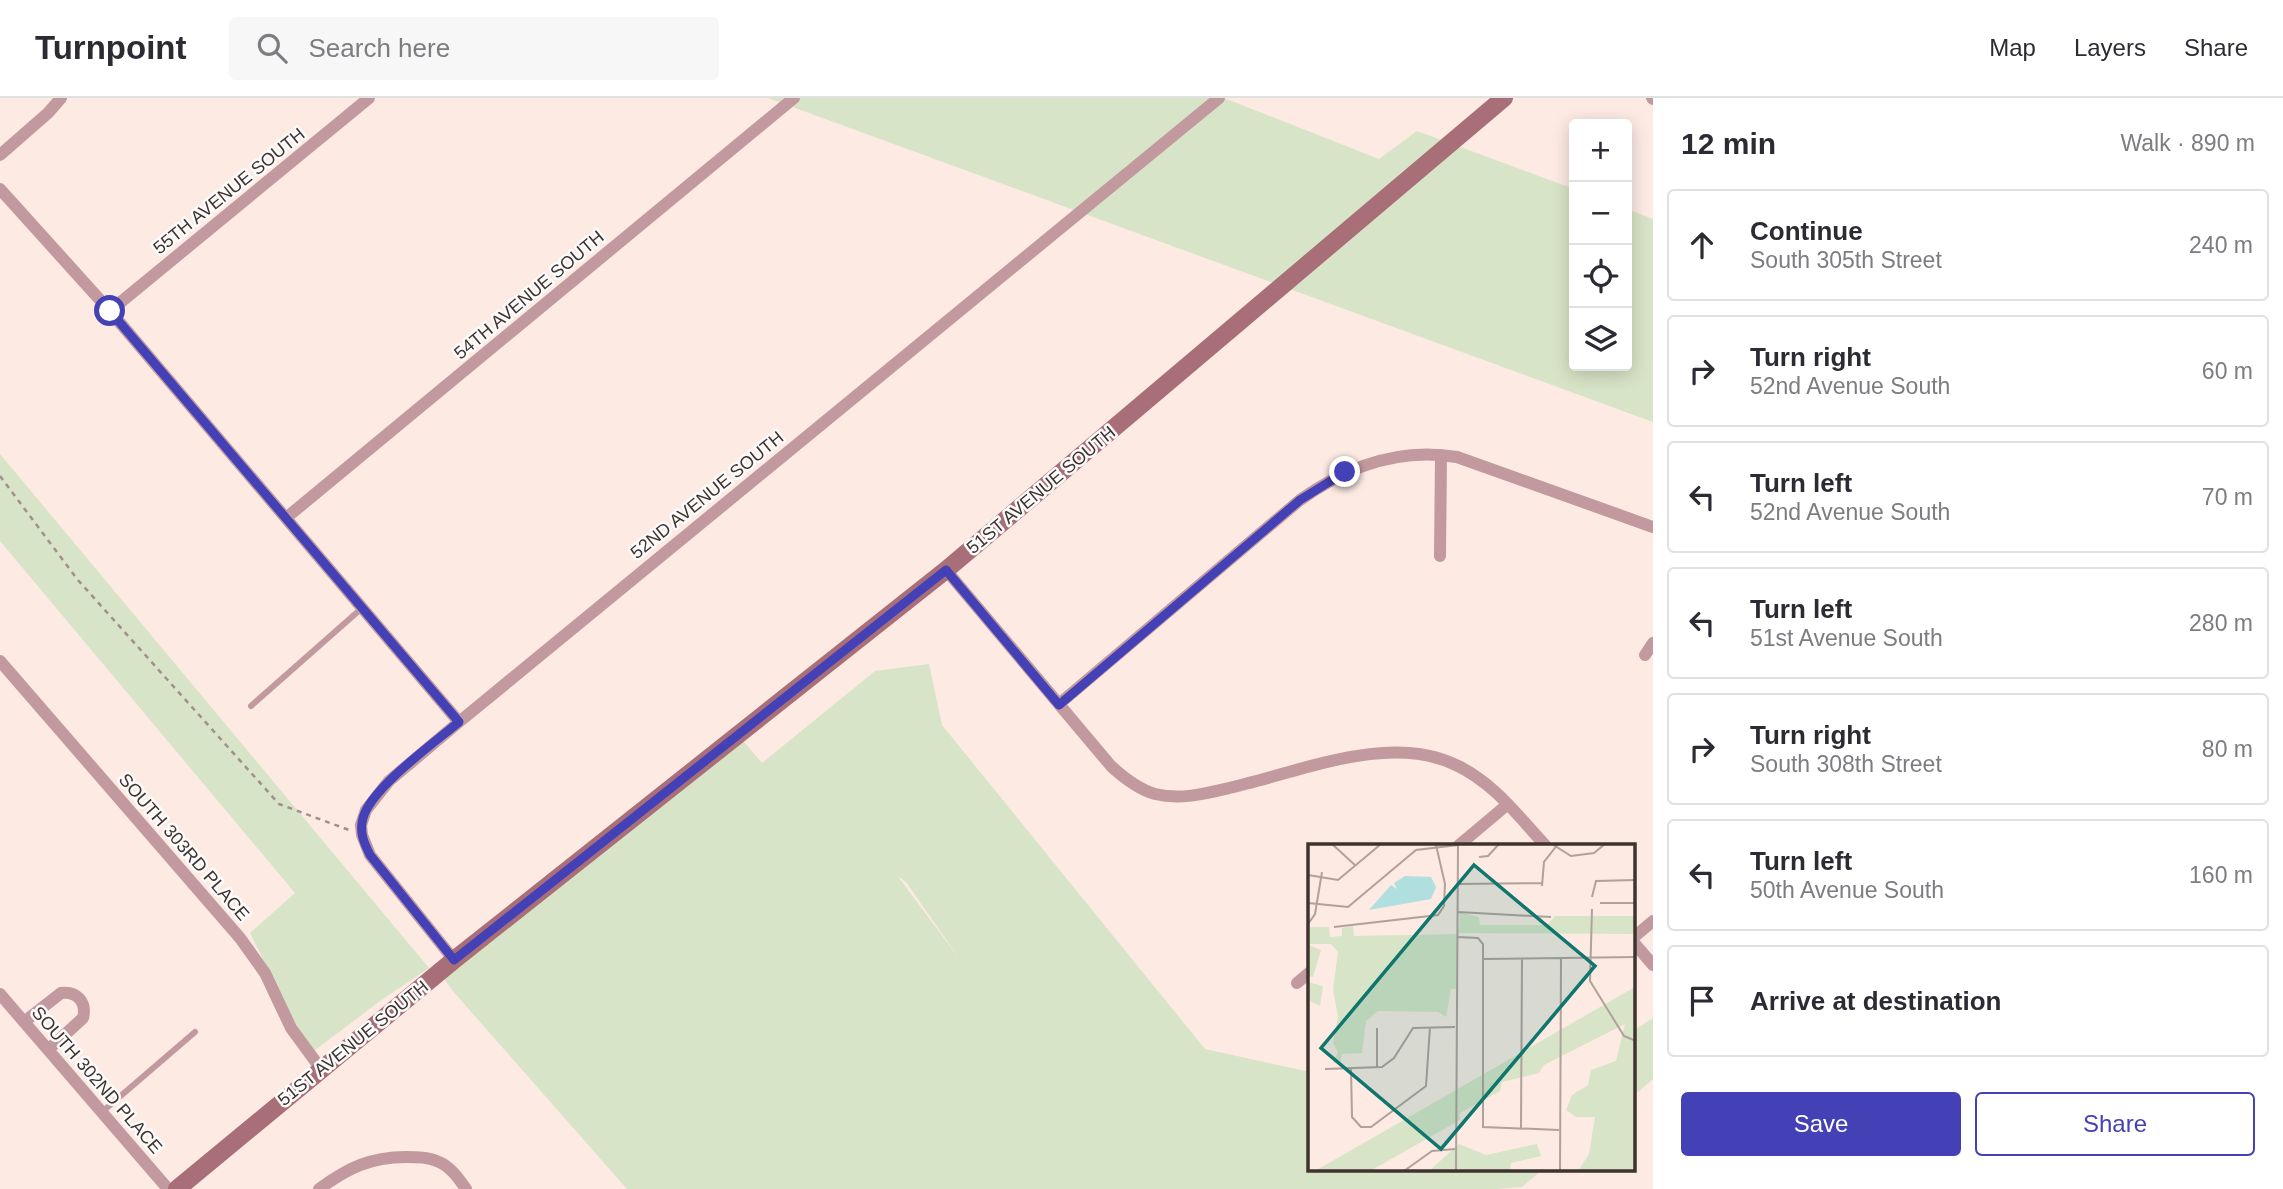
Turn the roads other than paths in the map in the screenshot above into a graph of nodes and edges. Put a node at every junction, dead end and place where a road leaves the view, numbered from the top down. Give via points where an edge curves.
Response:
1 (61, 98) edge
2 (369, 98) edge
3 (794, 98) edge
4 (1219, 98) edge
5 (1504, 98) edge
6 (0, 155) edge
7 (0, 189) edge
8 (110, 311) junction
9 (1441, 455) junction
10 (286, 518) junction
11 (1653, 527) edge
12 (1440, 556) dead end
13 (946, 570) junction
14 (362, 608) junction
15 (1653, 643) edge
16 (1645, 655) dead end
17 (0, 661) edge
18 (1059, 705) junction
19 (251, 706) dead end
20 (459, 722) junction
21 (1508, 804) junction
22 (1460, 844) edge
23 (1544, 844) edge
24 (1653, 921) edge
25 (1636, 935) edge
26 (1636, 945) edge
27 (454, 960) junction
28 (1653, 965) edge
29 (1308, 974) edge
30 (1297, 983) dead end
31 (0, 994) edge
32 (24, 1022) junction
33 (195, 1032) dead end
34 (48, 1050) junction
35 (321, 1069) junction
36 (102, 1112) junction
37 (168, 1189) edge
38 (177, 1189) edge
39 (319, 1189) edge
40 (466, 1189) edge

1 - 6 street
2 - 8 street, 55TH AVENUE SOUTH
3 - 10 street, 54TH AVENUE SOUTH
4 - 20 street, 52ND AVENUE SOUTH
5 - 13 main road, 51ST AVENUE SOUTH
7 - 8 street
8 - 10 street
9 - 11 street
9 - 12 street
9 - 18 street via 1408,455 1363,465 1328,481
10 - 14 street
13 - 18 street
13 - 27 main road, 51ST AVENUE SOUTH
14 - 19 lane
14 - 20 street
15 - 16 street
17 - 35 street, SOUTH 303RD PLACE via 240,938 265,973 291,1028
18 - 21 street via 1111,766 1155,794 1198,795 1353,756 1398,752 1455,764 1483,780
20 - 27 street, 52ND AVENUE SOUTH via 378,793 363,817 362,835 379,868
21 - 22 street
21 - 23 street
24 - 25 street
26 - 28 street
27 - 35 main road, 51ST AVENUE SOUTH
29 - 30 street
31 - 32 street, SOUTH 302ND PLACE
32 - 34 street, SOUTH 302ND PLACE
32 - 34 street via 61,993 80,998 83,1018
33 - 36 lane
34 - 36 street, SOUTH 302ND PLACE
35 - 38 main road, 51ST AVENUE SOUTH
36 - 37 street, SOUTH 302ND PLACE
39 - 40 street via 361,1163 391,1157 440,1162

